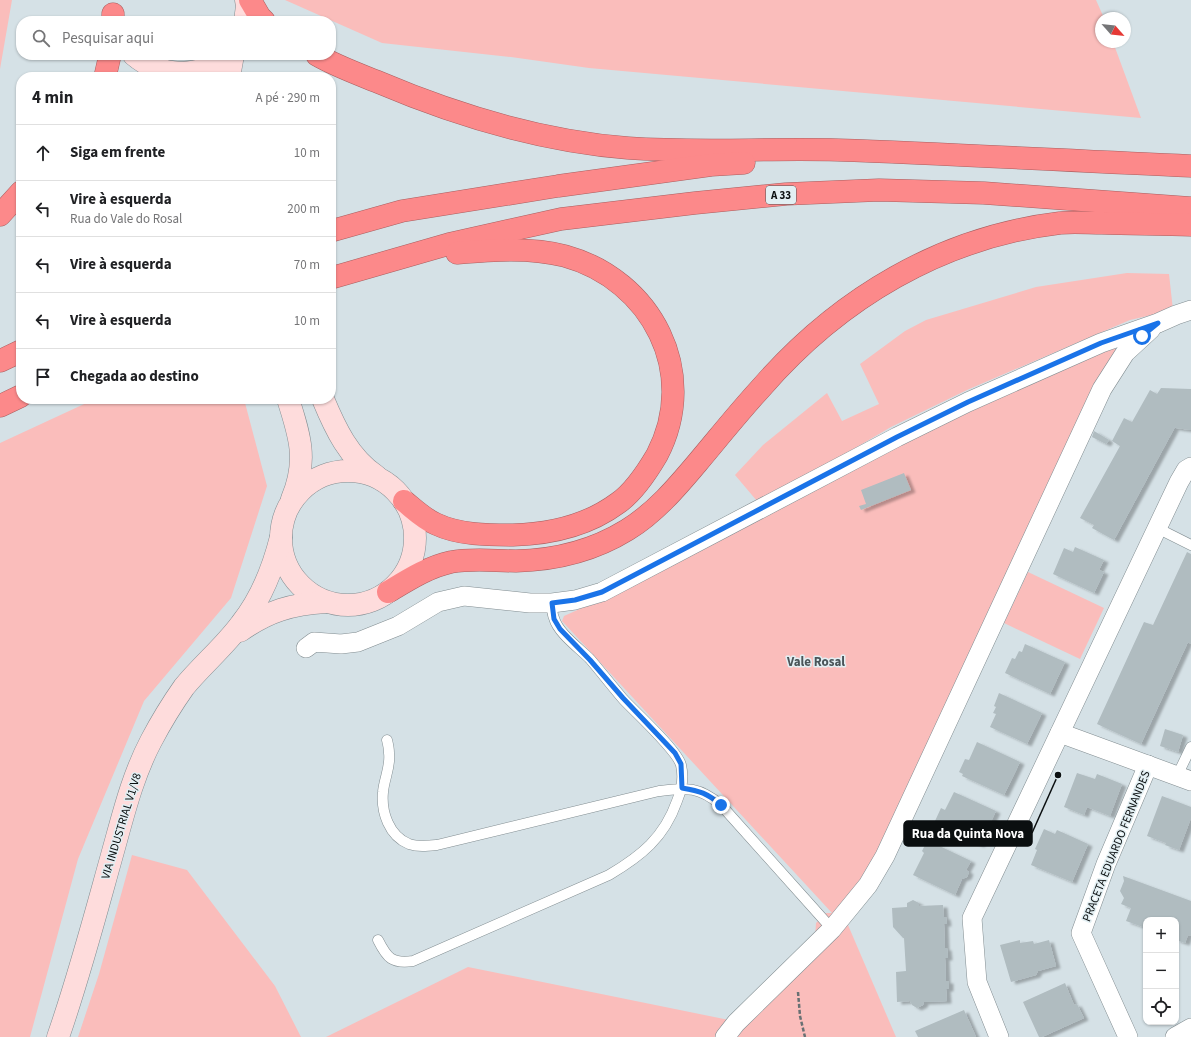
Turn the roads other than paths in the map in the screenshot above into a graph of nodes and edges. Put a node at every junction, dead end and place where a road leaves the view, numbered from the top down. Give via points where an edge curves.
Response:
1 (246, 0) edge
2 (250, 0) edge
3 (245, 16) edge
4 (259, 16) edge
5 (109, 60) edge
6 (141, 60) edge
7 (218, 60) edge
8 (232, 60) edge
9 (328, 60) edge
10 (106, 72) edge
11 (158, 72) edge
12 (189, 72) edge
13 (230, 72) edge
14 (874, 151) junction
15 (1191, 166) edge
16 (16, 197) edge
17 (1191, 208) edge
18 (0, 215) edge
19 (1191, 225) edge
20 (336, 230) edge
21 (377, 264) junction
22 (336, 276) edge
23 (1191, 310) edge
24 (1158, 323) junction
25 (16, 353) edge
26 (0, 361) edge
27 (16, 398) edge
28 (290, 404) edge
29 (325, 404) edge
30 (0, 406) edge
31 (1191, 467) edge
32 (386, 482) junction
33 (404, 501) junction
34 (290, 504) junction
35 (1157, 528) junction
36 (281, 537) junction
37 (1191, 545) edge
38 (388, 592) junction
39 (326, 602) junction
40 (552, 603) junction
41 (230, 639) junction
42 (306, 648) dead end
43 (1060, 733) junction
44 (387, 740) dead end
45 (1191, 747) edge
46 (1148, 765) junction
47 (1184, 778) edge
48 (682, 788) junction
49 (832, 929) junction
50 (378, 940) dead end
51 (1191, 1028) edge
52 (58, 1037) edge
53 (725, 1037) edge
54 (999, 1037) edge
55 (1128, 1037) edge
56 (1176, 1037) edge

1 - 3 main road
2 - 4 highway
5 - 10 highway
6 - 11 main road
7 - 12 main road via 210,66
8 - 13 main road
9 - 14 highway via 408,95 463,114 556,138 628,148
14 - 15 highway
14 - 20 highway via 711,165 558,186 402,211
16 - 18 highway
17 - 21 highway, A 33 via 984,193 879,190 786,194 561,219 449,244
19 - 38 highway via 1062,223 986,239 912,267 837,314 801,346 768,380 676,488 629,529 602,544 549,559 467,560 446,564 426,571
21 - 22 highway, A 33
21 - 33 highway via 435,256 516,250 547,252 585,263 630,292 648,312 669,357 673,380 669,422 651,466 620,502 599,516 576,526 532,534 478,534 436,524
23 - 24 street
24 - 40 street via 1101,343 968,402 602,592 575,600
24 - 49 street via 1124,353 1102,389 885,856 868,885
25 - 26 highway
27 - 30 highway
28 - 34 main road via 301,448 300,473
29 - 32 main road via 350,451 361,465
31 - 35 street via 1186,470 1179,482
32 - 33 main road
32 - 34 main road via 360,472 333,472 308,484
33 - 38 main road via 414,524 414,550 406,573
34 - 36 main road
35 - 37 lane
35 - 43 street
36 - 39 main road via 282,552 293,577 313,596
36 - 41 main road, VIA INDUSTRIAL V1/V8 via 263,589
38 - 39 main road via 377,599 358,604 339,605
39 - 41 main road, VIA INDUSTRIAL V1/V8 via 308,603 279,610 262,617
40 - 42 street via 464,596 438,602 398,626 358,642 314,642
40 - 48 lane via 554,619 560,629 675,753 681,764
41 - 52 main road, VIA INDUSTRIAL V1/V8 via 208,660 164,716 136,774
43 - 46 street
43 - 54 street via 972,918 977,982
44 - 48 lane via 390,754 382,793 388,825 408,844 422,847 659,791
45 - 47 lane
46 - 47 street
46 - 55 street, PRACETA EDUARDO FERNANDES via 1106,864 1081,933
48 - 49 lane via 698,791 721,805
48 - 50 lane via 668,823 659,836 628,864 609,875 413,961 402,963 394,960 385,953
49 - 53 street via 736,1023
51 - 56 street

